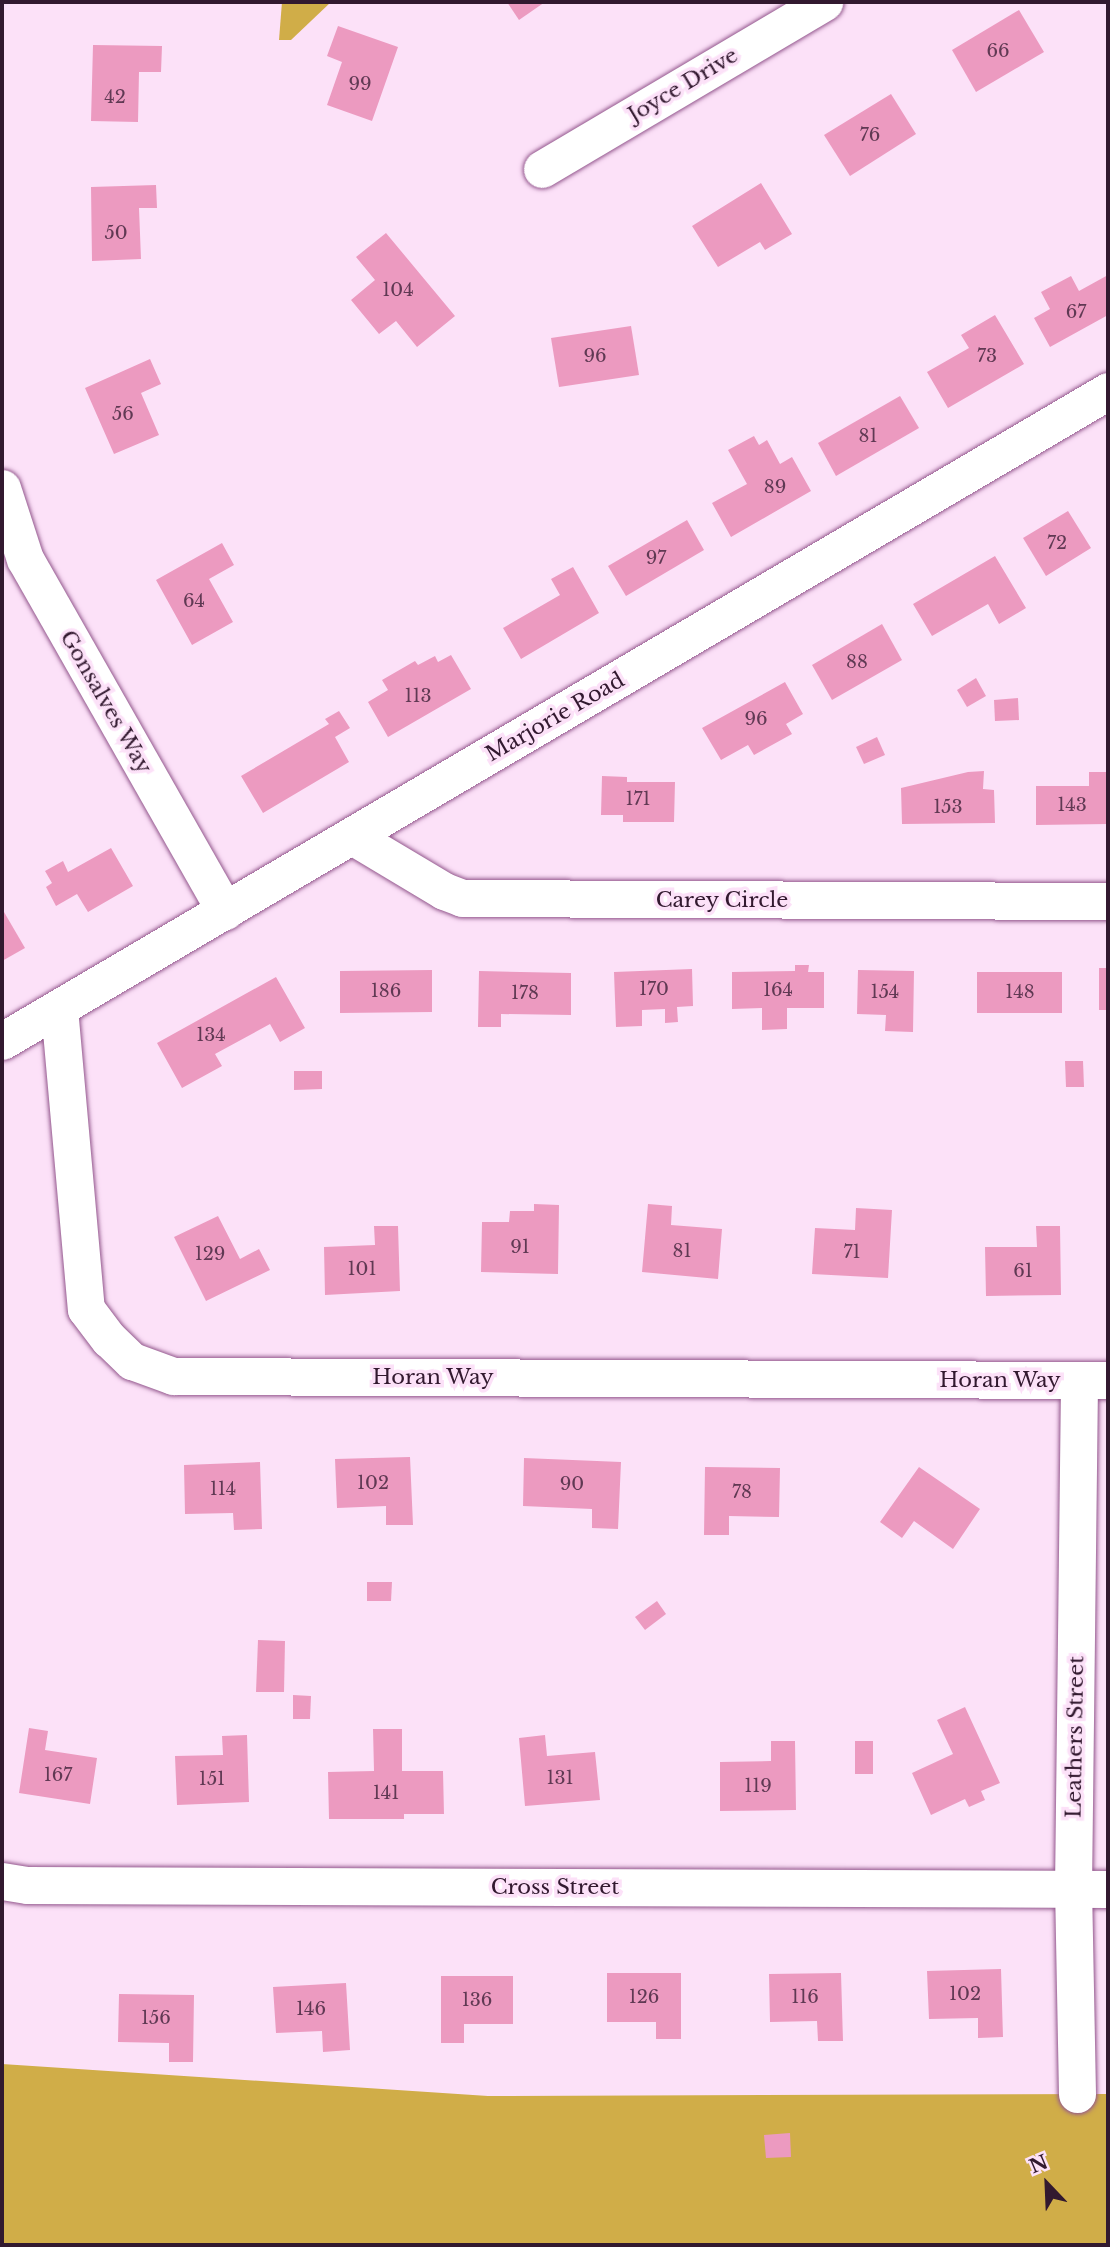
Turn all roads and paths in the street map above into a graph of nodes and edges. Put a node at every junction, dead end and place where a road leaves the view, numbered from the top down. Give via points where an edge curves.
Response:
1 (824, 2) edge
2 (542, 169) dead end
3 (1108, 391) edge
4 (2, 488) edge
5 (11, 553) edge
6 (352, 836) junction
7 (1108, 901) edge
8 (225, 911) junction
9 (59, 1008) junction
10 (2, 1041) edge
11 (1094, 1380) edge
12 (2, 1881) edge
13 (1091, 1889) edge
14 (1077, 2095) dead end

1 - 2 street, Joyce Drive
3 - 6 street, Marjorie Road
4 - 5 street, Gonsalves Way
5 - 8 street, Gonsalves Way
6 - 7 street, Carey Circle via 462,898
6 - 8 street, Marjorie Road
8 - 9 street, Marjorie Road
9 - 10 street, Marjorie Road
9 - 11 street, Horan Way via 86,1309 132,1361 173,1376
11 - 13 street, Leathers Street
12 - 13 street, Cross Street via 27,1885
13 - 14 street, Leathers Street

